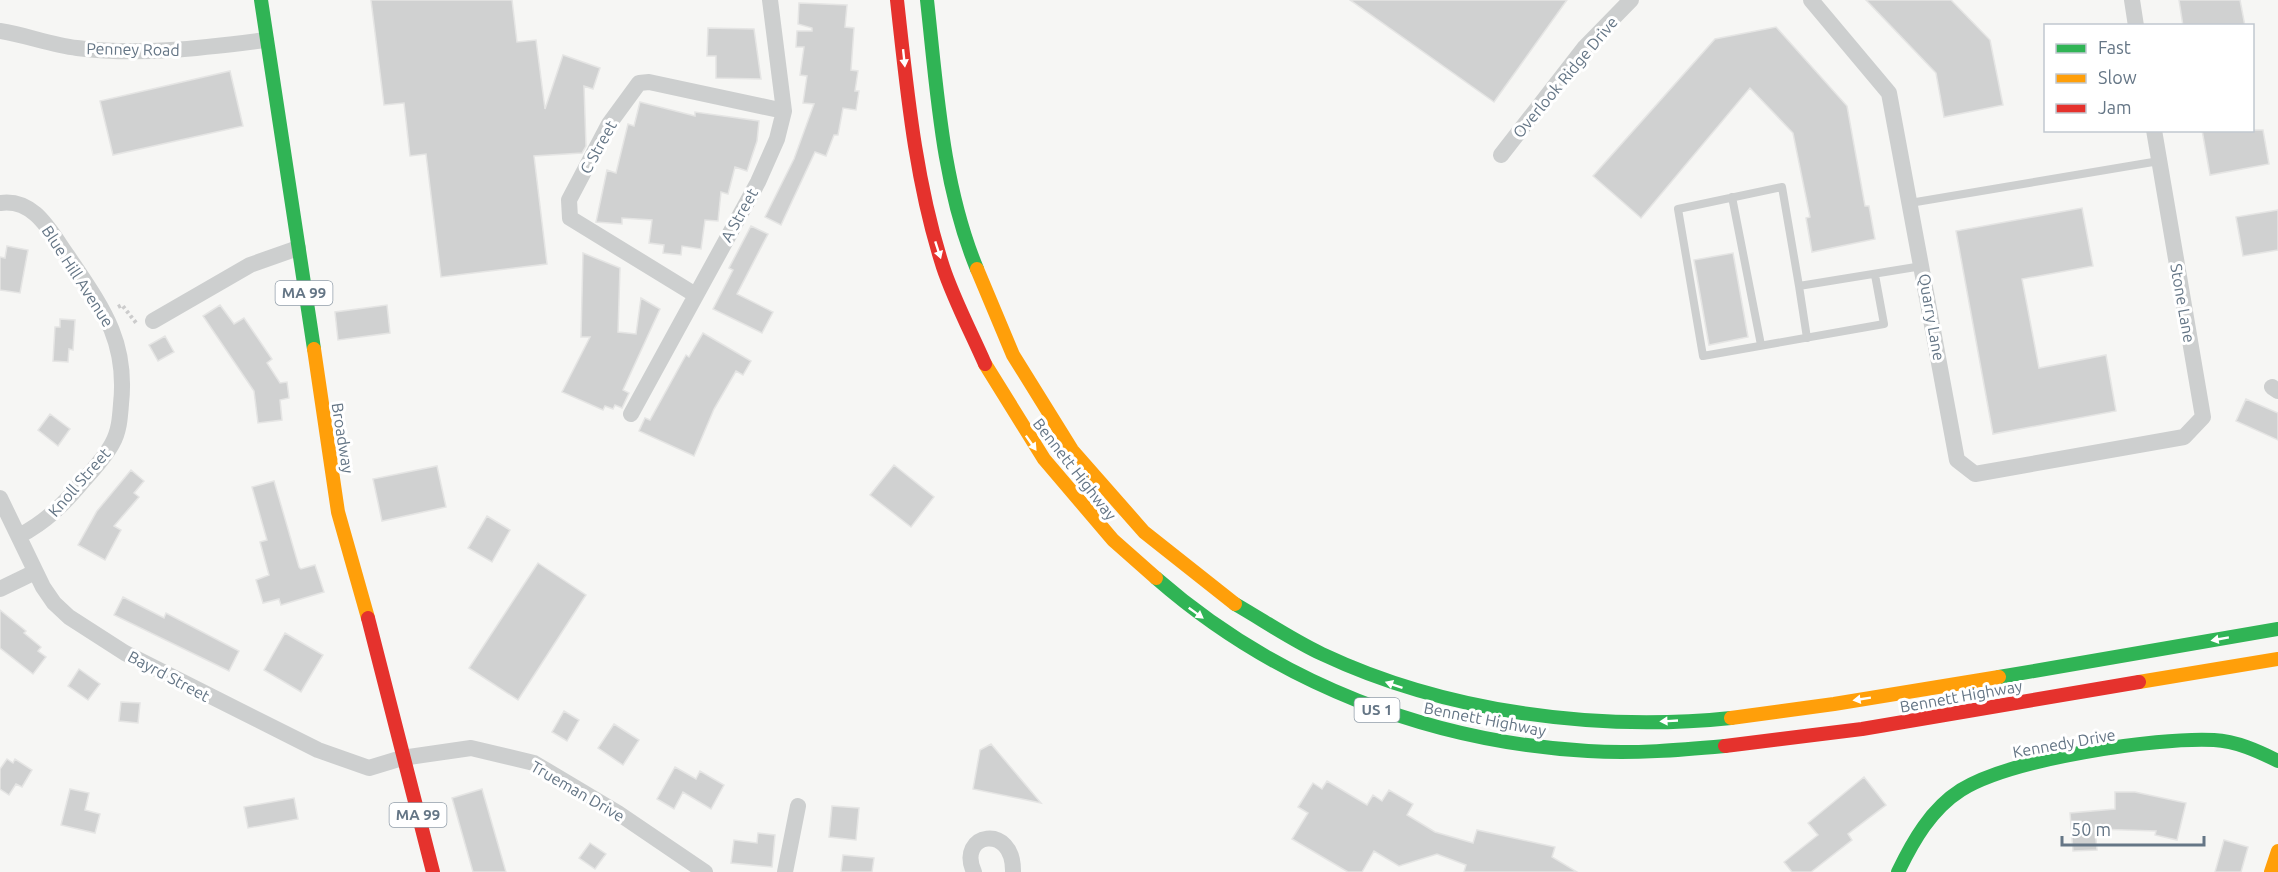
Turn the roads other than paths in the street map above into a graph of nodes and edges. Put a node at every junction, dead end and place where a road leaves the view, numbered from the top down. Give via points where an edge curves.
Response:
1 (261, 0) edge
2 (770, 0) edge
3 (897, 0) edge
4 (927, 0) edge
5 (1631, 0) edge
6 (1811, 0) edge
7 (2132, 0) edge
8 (2136, 24) edge
9 (0, 32) edge
10 (266, 40) junction
11 (784, 111) junction
12 (2154, 132) edge
13 (1501, 155) dead end
14 (2159, 161) junction
15 (1732, 197) junction
16 (0, 203) edge
17 (1910, 203) junction
18 (298, 248) junction
19 (1923, 266) junction
20 (1875, 275) junction
21 (1799, 286) junction
22 (694, 294) junction
23 (153, 321) road end
24 (1808, 338) junction
25 (118, 342) joint
26 (1761, 345) junction
27 (631, 414) dead end
28 (2154, 442) joint
29 (0, 498) edge
30 (19, 536) junction
31 (35, 572) junction
32 (0, 589) edge
33 (2278, 629) edge
34 (2278, 659) edge
35 (402, 758) junction
36 (2278, 761) edge
37 (798, 806) dead end
38 (2277, 855) edge
39 (433, 872) edge
40 (705, 872) edge
41 (785, 872) edge
42 (974, 872) edge
43 (1013, 872) edge
44 (1898, 872) edge
45 (2271, 872) edge

1 - 10 main road, Broadway / MA 99
2 - 11 street, A Street
3 -> 34 main road, Bennett Highway / US 1 via 919,173 935,241 972,339 1004,401 1065,488 1136,565 1220,630 1311,682 1410,721 1480,738 1549,748 1655,751 1831,734
33 -> 4 main road, Bennett Highway / US 1 via 1826,705 1654,722 1551,719 1483,709 1405,688 1319,654 1229,601 1148,536 1078,459 1038,401 990,308 957,208 944,140
5 - 13 street, Overlook Ridge Drive via 1585,47
6 - 17 street, Quarry Lane via 1889,93
7 - 8 street
9 - 10 street, Penney Road via 59,45 131,52
10 - 18 main road, Broadway / MA 99
11 - 22 street, A Street via 777,139 758,182
11 - 22 street, C Street via 639,83 609,124 569,200 570,218
12 - 14 street, Stone Lane
14 - 17 lane
14 - 28 street, Stone Lane via 2203,417 2184,437
15 - 21 lane via 1782,187
15 - 26 lane
15 - 26 lane via 1678,208 1702,356
16 - 25 street, Blue Hill Avenue via 20,204 37,215 80,275
17 - 19 street, Quarry Lane
18 - 23 street via 250,265
18 - 35 main road, Broadway / MA 99 via 338,512 387,686
19 - 20 lane
19 - 28 street, Quarry Lane via 1957,460 1975,474
20 - 21 lane
20 - 24 lane via 1884,324
21 - 24 lane
22 - 27 street, A Street
24 - 26 lane
25 - 30 street, Knoll Street via 124,384 118,428 111,445 45,521
29 - 30 street, Bayrd Street
30 - 31 street, Bayrd Street
31 - 32 street
31 - 35 street, Bayrd Street via 54,603 69,617 125,653 217,701 318,750 369,768
35 - 39 main road, Broadway / MA 99
35 - 40 street, Trueman Drive via 471,748 534,763
36 - 44 main road, Kennedy Drive via 2238,744 2198,740 2009,770 1972,784 1945,802 1915,837
37 - 41 street
38 - 45 main road
42 - 43 street via 970,853 982,839 990,837 1006,846

